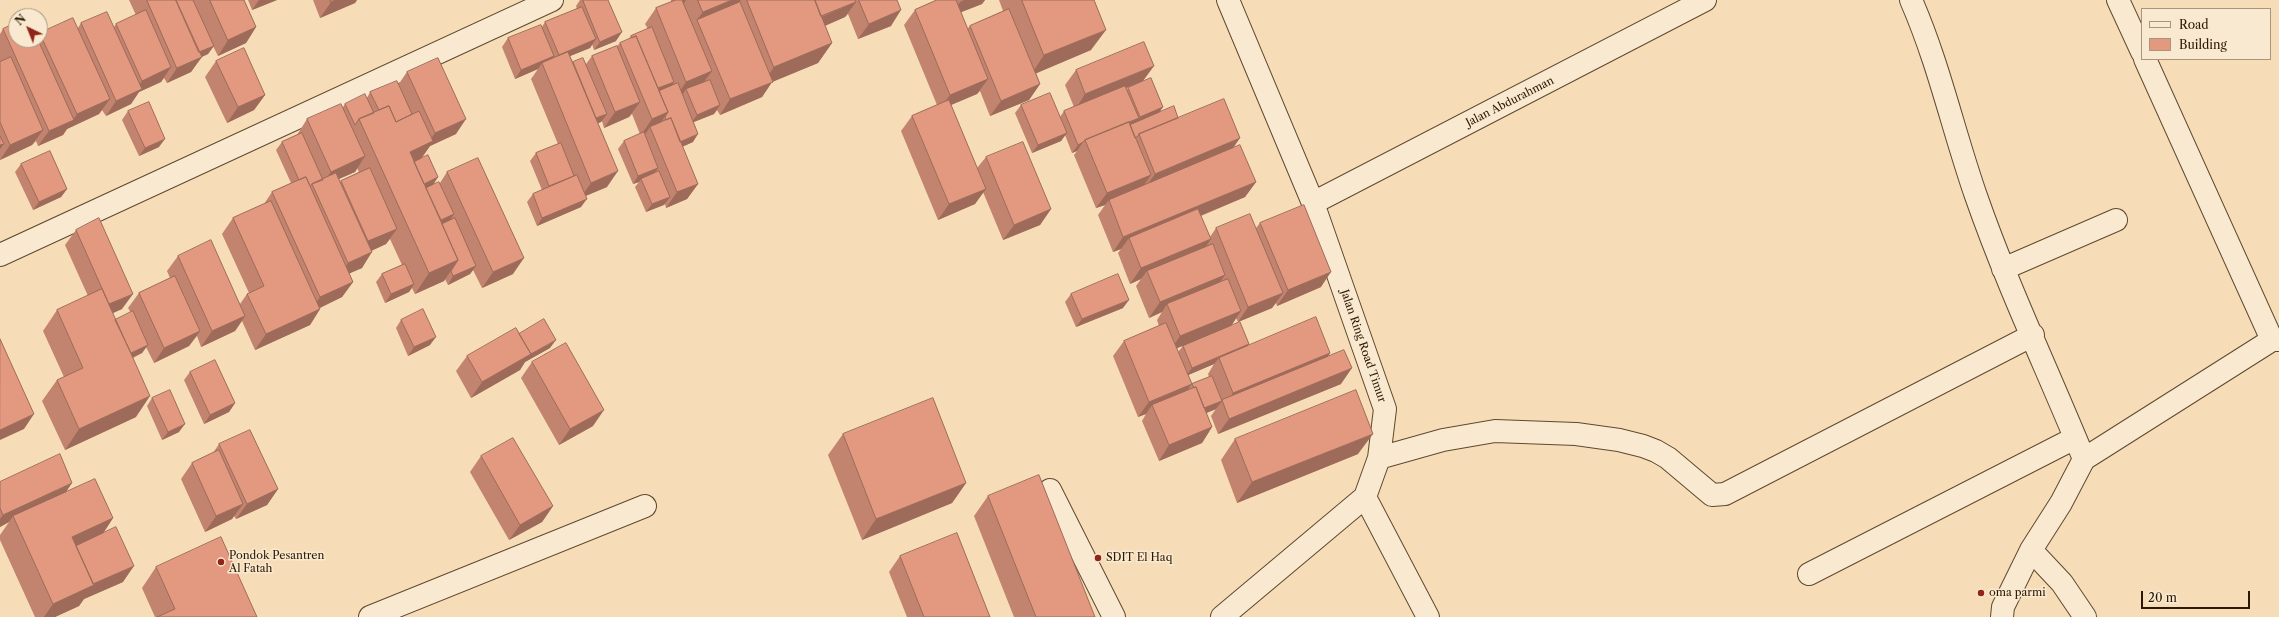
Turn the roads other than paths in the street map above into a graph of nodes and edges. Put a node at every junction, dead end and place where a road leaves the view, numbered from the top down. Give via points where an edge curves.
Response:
1 (552, 0) edge
2 (1228, 0) edge
3 (1706, 0) edge
4 (1911, 0) edge
5 (2118, 0) edge
6 (1681, 6) edge
7 (2141, 50) edge
8 (2145, 60) edge
9 (1313, 203) junction
10 (2116, 220) dead end
11 (0, 255) edge
12 (2003, 268) junction
13 (2033, 335) junction
14 (2276, 340) edge
15 (2075, 438) junction
16 (1379, 458) junction
17 (2084, 460) junction
18 (1050, 490) dead end
19 (1364, 497) junction
20 (646, 506) dead end
21 (2031, 550) junction
22 (1809, 574) dead end
23 (370, 617) edge
24 (1114, 617) edge
25 (1222, 617) edge
26 (1428, 617) edge
27 (2002, 617) edge
28 (2085, 617) edge

1 - 11 street
2 - 9 street, Jalan Ring Road Timur
3 - 6 street, Jalan Abdurahman
4 - 12 street via 1929,39 1976,195
5 - 7 street
6 - 9 street, Jalan Abdurahman
8 - 14 street
9 - 16 street, Jalan Ring Road Timur via 1385,409
10 - 12 street
12 - 13 street
13 - 15 street
13 - 16 street via 1725,494 1712,495 1668,458 1643,446 1576,434 1495,431 1443,440
14 - 17 street
15 - 17 street
15 - 22 street
16 - 19 street, Jalan Ring Road Timur
17 - 21 street via 2061,503
18 - 24 street
19 - 25 street, Jalan Ring Road Timur
19 - 26 street
20 - 23 street
21 - 27 street via 2004,607
21 - 28 street via 2062,584

